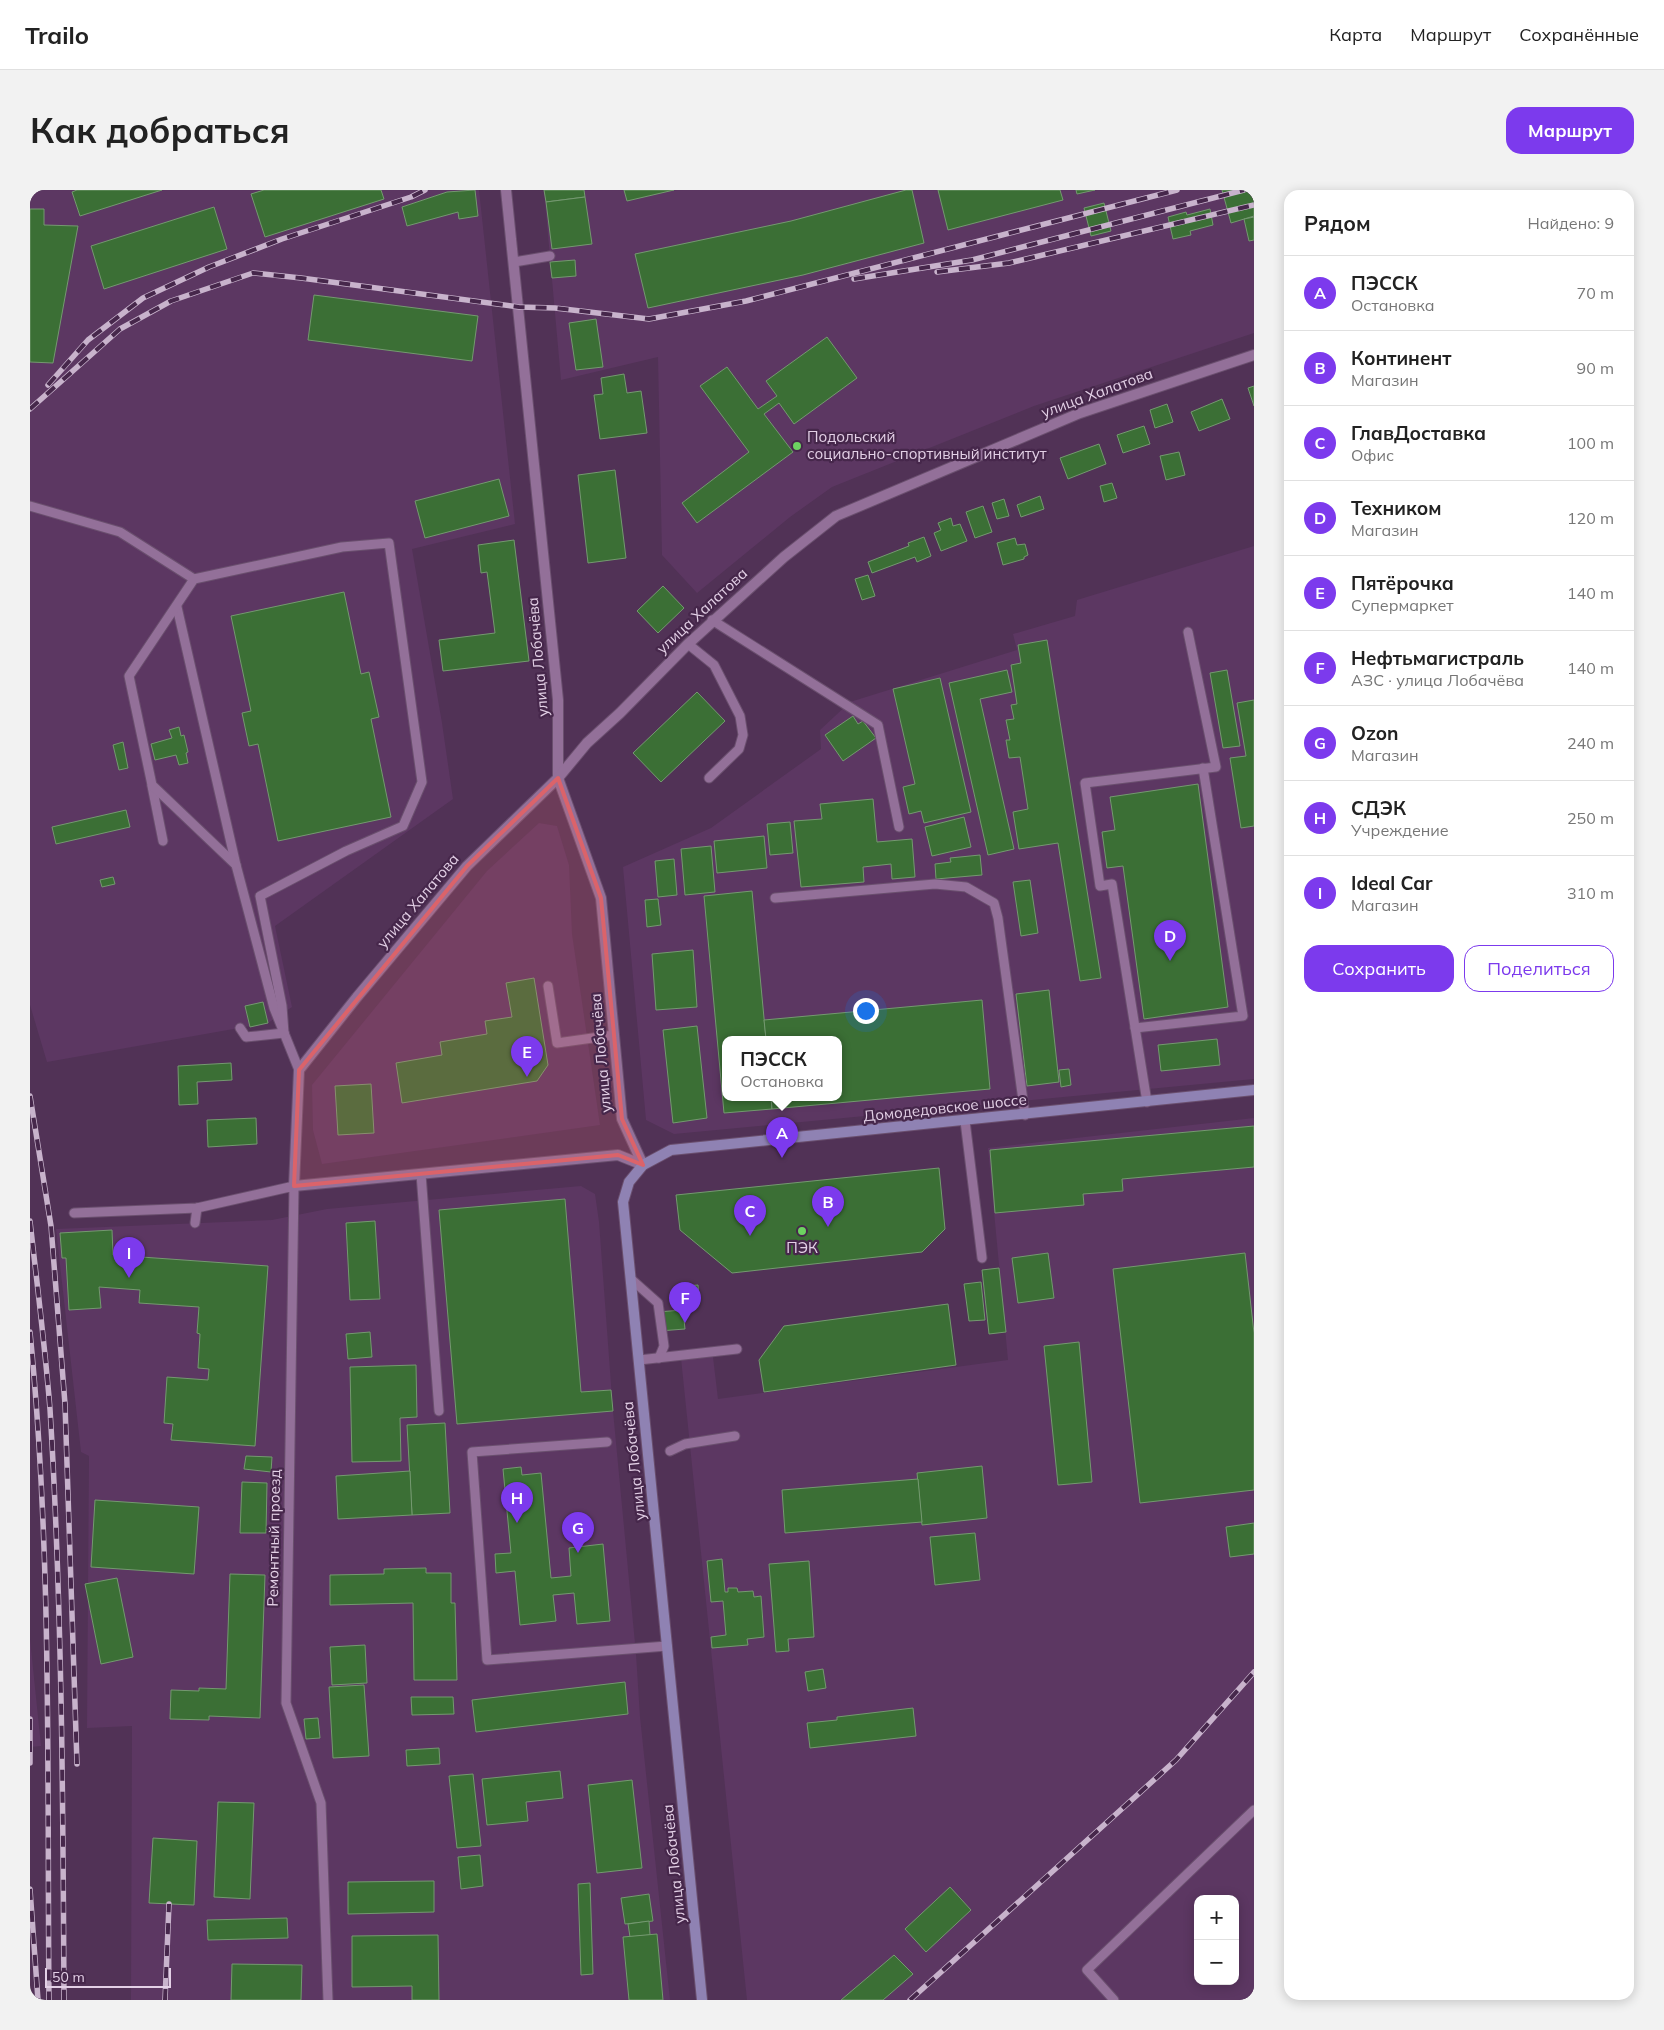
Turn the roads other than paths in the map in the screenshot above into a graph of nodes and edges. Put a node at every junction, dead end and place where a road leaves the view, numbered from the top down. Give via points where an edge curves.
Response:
1 (506, 190) edge
2 (550, 256) dead end
3 (514, 262) junction
4 (1254, 355) edge
5 (30, 506) edge
6 (194, 579) junction
7 (177, 607) junction
8 (712, 620) junction
9 (1188, 632) dead end
10 (688, 644) junction
11 (1203, 768) junction
12 (558, 778) junction
13 (709, 778) dead end
14 (152, 785) junction
15 (899, 827) dead end
16 (163, 842) dead end
17 (236, 865) junction
18 (775, 898) dead end
19 (548, 986) dead end
20 (240, 1028) dead end
21 (1135, 1028) junction
22 (284, 1033) junction
23 (614, 1035) junction
24 (299, 1070) junction
25 (1254, 1090) edge
26 (1147, 1102) junction
27 (1025, 1115) junction
28 (965, 1121) junction
29 (643, 1165) junction
30 (421, 1174) junction
31 (294, 1186) junction
32 (198, 1208) junction
33 (74, 1213) dead end
34 (195, 1223) dead end
35 (982, 1258) dead end
36 (631, 1279) junction
37 (737, 1349) dead end
38 (659, 1358) junction
39 (639, 1360) junction
40 (439, 1411) dead end
41 (735, 1436) dead end
42 (607, 1442) dead end
43 (670, 1451) dead end
44 (667, 1646) junction
45 (1254, 1810) edge
46 (328, 2000) edge
47 (702, 2000) edge
48 (1114, 2000) edge

1 - 3 street, улица Лобачёва
2 - 3 lane
3 - 12 street, улица Лобачёва via 558,700
4 - 8 street, улица Халатова via 1080,413 836,516
5 - 6 lane via 120,532
6 - 7 lane
6 - 22 lane via 342,547 389,543 422,782 403,826 346,851 260,896 282,1006
7 - 14 lane via 129,676
7 - 17 lane
8 - 10 street, улица Халатова
8 - 15 lane via 878,725
9 - 11 lane via 1216,767
10 - 12 street, улица Халатова via 587,743
10 - 13 lane via 714,665 740,716 743,735 739,749
11 - 21 lane via 1243,1016
11 - 21 lane via 1085,783 1100,886 1112,884
12 - 23 street, улица Лобачёва via 601,898
12 - 24 street, улица Халатова via 467,866
14 - 16 lane
14 - 17 lane
17 - 22 lane via 274,1008
18 - 27 lane via 935,884 966,887 994,903
19 - 23 lane via 557,1043
20 - 22 lane via 246,1037
21 - 26 lane
22 - 24 lane
23 - 29 street, улица Лобачёва via 622,1120
24 - 31 street, Ремонтный проезд
25 - 26 main road, Домодедовское шоссе
26 - 27 main road, Домодедовское шоссе
27 - 28 main road, Домодедовское шоссе
28 - 29 main road, Домодедовское шоссе via 671,1150
28 - 35 lane
29 - 30 street via 618,1155
29 - 36 main road, улица Лобачёва via 629,1182 623,1202
30 - 31 street
30 - 40 lane
31 - 32 lane
31 - 46 lane, Ремонтный проезд via 286,1703 321,1803
32 - 33 lane
32 - 34 lane
36 - 38 lane via 658,1303 664,1346
36 - 39 main road, улица Лобачёва
37 - 38 lane
38 - 39 lane
39 - 44 main road, улица Лобачёва
41 - 43 lane via 685,1444
42 - 44 lane via 472,1452 487,1660
44 - 47 main road, улица Лобачёва
45 - 48 lane via 1087,1970

